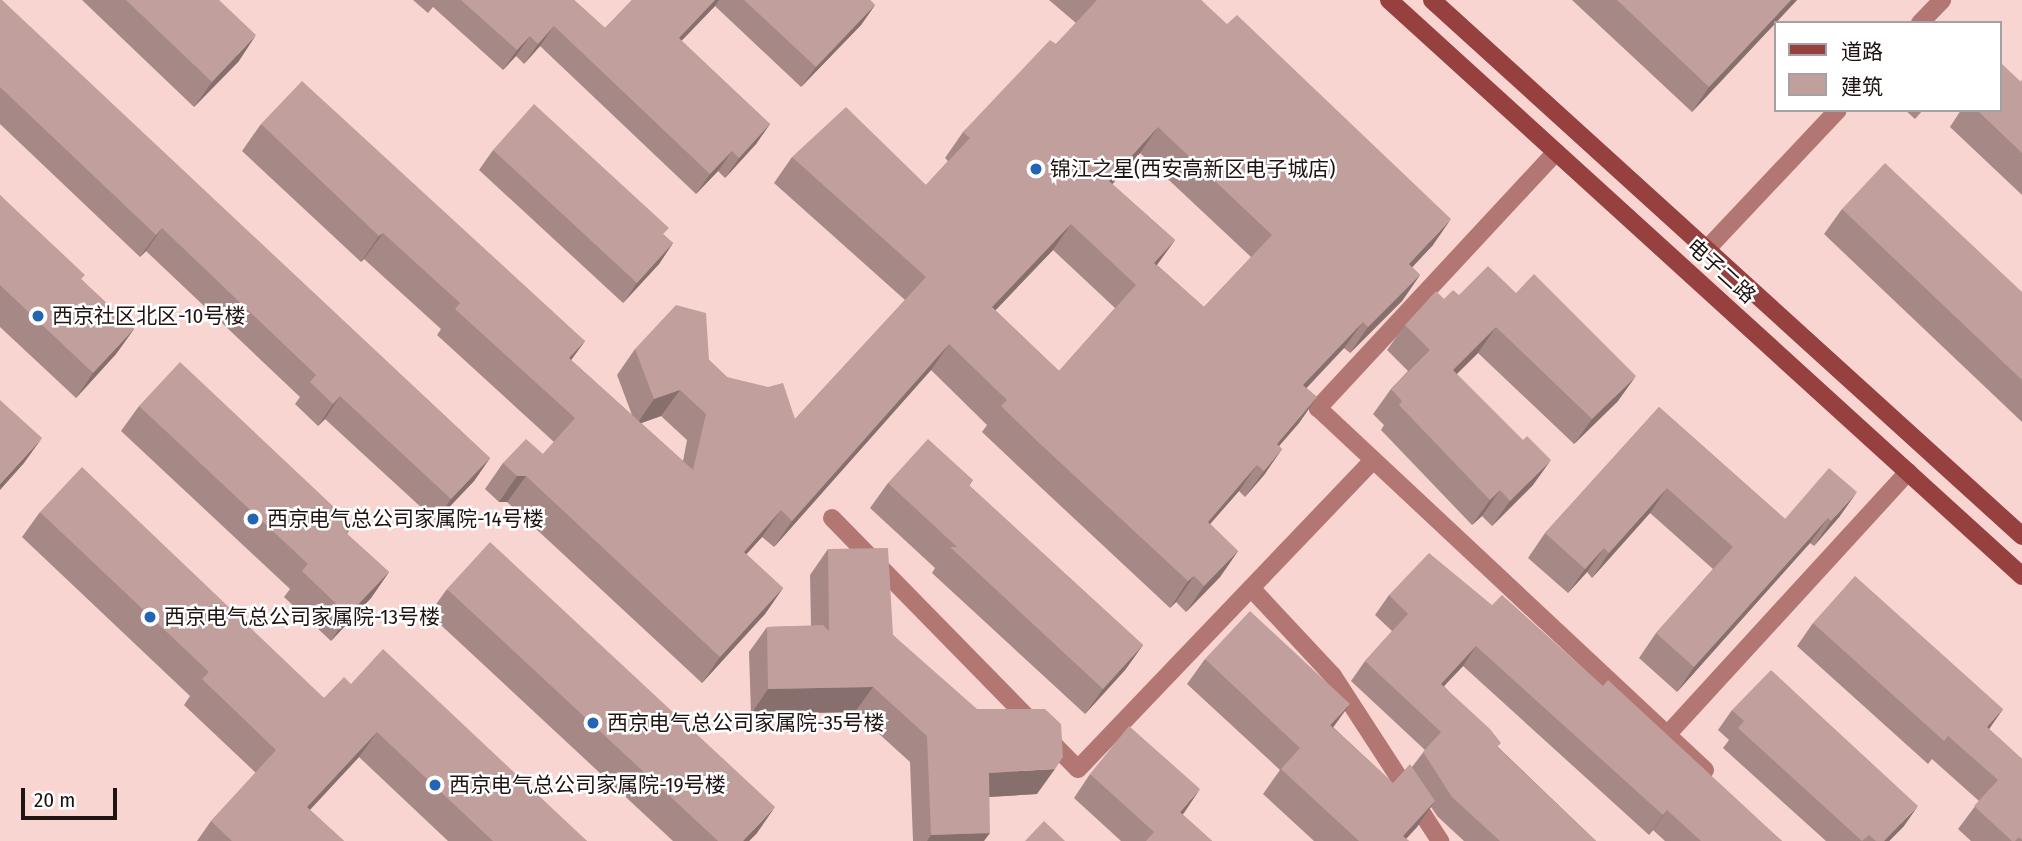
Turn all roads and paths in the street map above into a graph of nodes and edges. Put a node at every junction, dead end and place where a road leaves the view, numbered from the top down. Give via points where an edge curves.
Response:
1 (1389, 0) edge
2 (1432, 0) edge
3 (1942, 0) edge
4 (1922, 21) edge
5 (1836, 112) edge
6 (1556, 152) junction
7 (1706, 250) junction
8 (1373, 460) junction
9 (1908, 472) junction
10 (832, 518) dead end
11 (2022, 536) edge
12 (2022, 576) edge
13 (1251, 588) junction
14 (1667, 735) junction
15 (1714, 779) edge
16 (1440, 841) edge

1 - 6 main road, 电子二路
2 - 7 main road, 电子二路
3 - 4 street
5 - 7 street
6 - 8 street via 1318,408
6 - 9 main road, 电子二路
7 - 11 main road, 电子二路
8 - 13 street
8 - 14 street
9 - 12 main road, 电子二路
9 - 14 street
10 - 13 street via 1077,769
13 - 16 street via 1333,676
14 - 15 street

